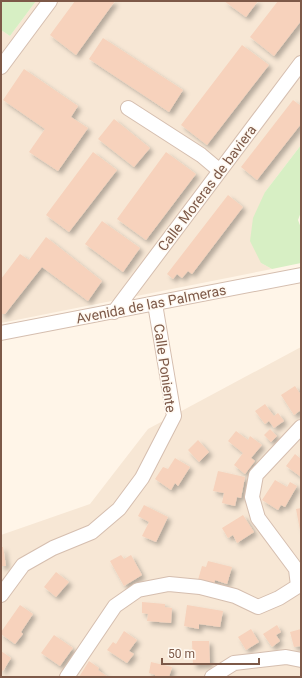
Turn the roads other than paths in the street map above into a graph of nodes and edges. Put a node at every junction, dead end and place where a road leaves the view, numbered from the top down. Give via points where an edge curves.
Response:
1 (50, 1) edge
2 (301, 63) edge
3 (1, 67) edge
4 (128, 108) dead end
5 (220, 171) junction
6 (301, 275) edge
7 (155, 304) junction
8 (114, 312) junction
9 (1, 333) edge
10 (301, 427) edge
11 (1, 595) edge
12 (301, 660) edge
13 (67, 677) edge
14 (212, 677) edge

1 - 3 street
2 - 5 street, Calle Moreras de baviera
4 - 5 street via 201,155
5 - 8 street, Calle Moreras de baviera
6 - 7 street, Avenida de las Palmeras
7 - 8 street, Avenida de las Palmeras
7 - 11 street, Calle Poniente via 174,416 142,478 119,510 92,532 53,548 23,565
8 - 9 street, Avenida de las Palmeras
10 - 13 street via 256,475 252,497 258,518 296,569 298,586 258,607 235,596 200,587 169,584 138,590 115,606
12 - 14 street via 286,657 234,663

